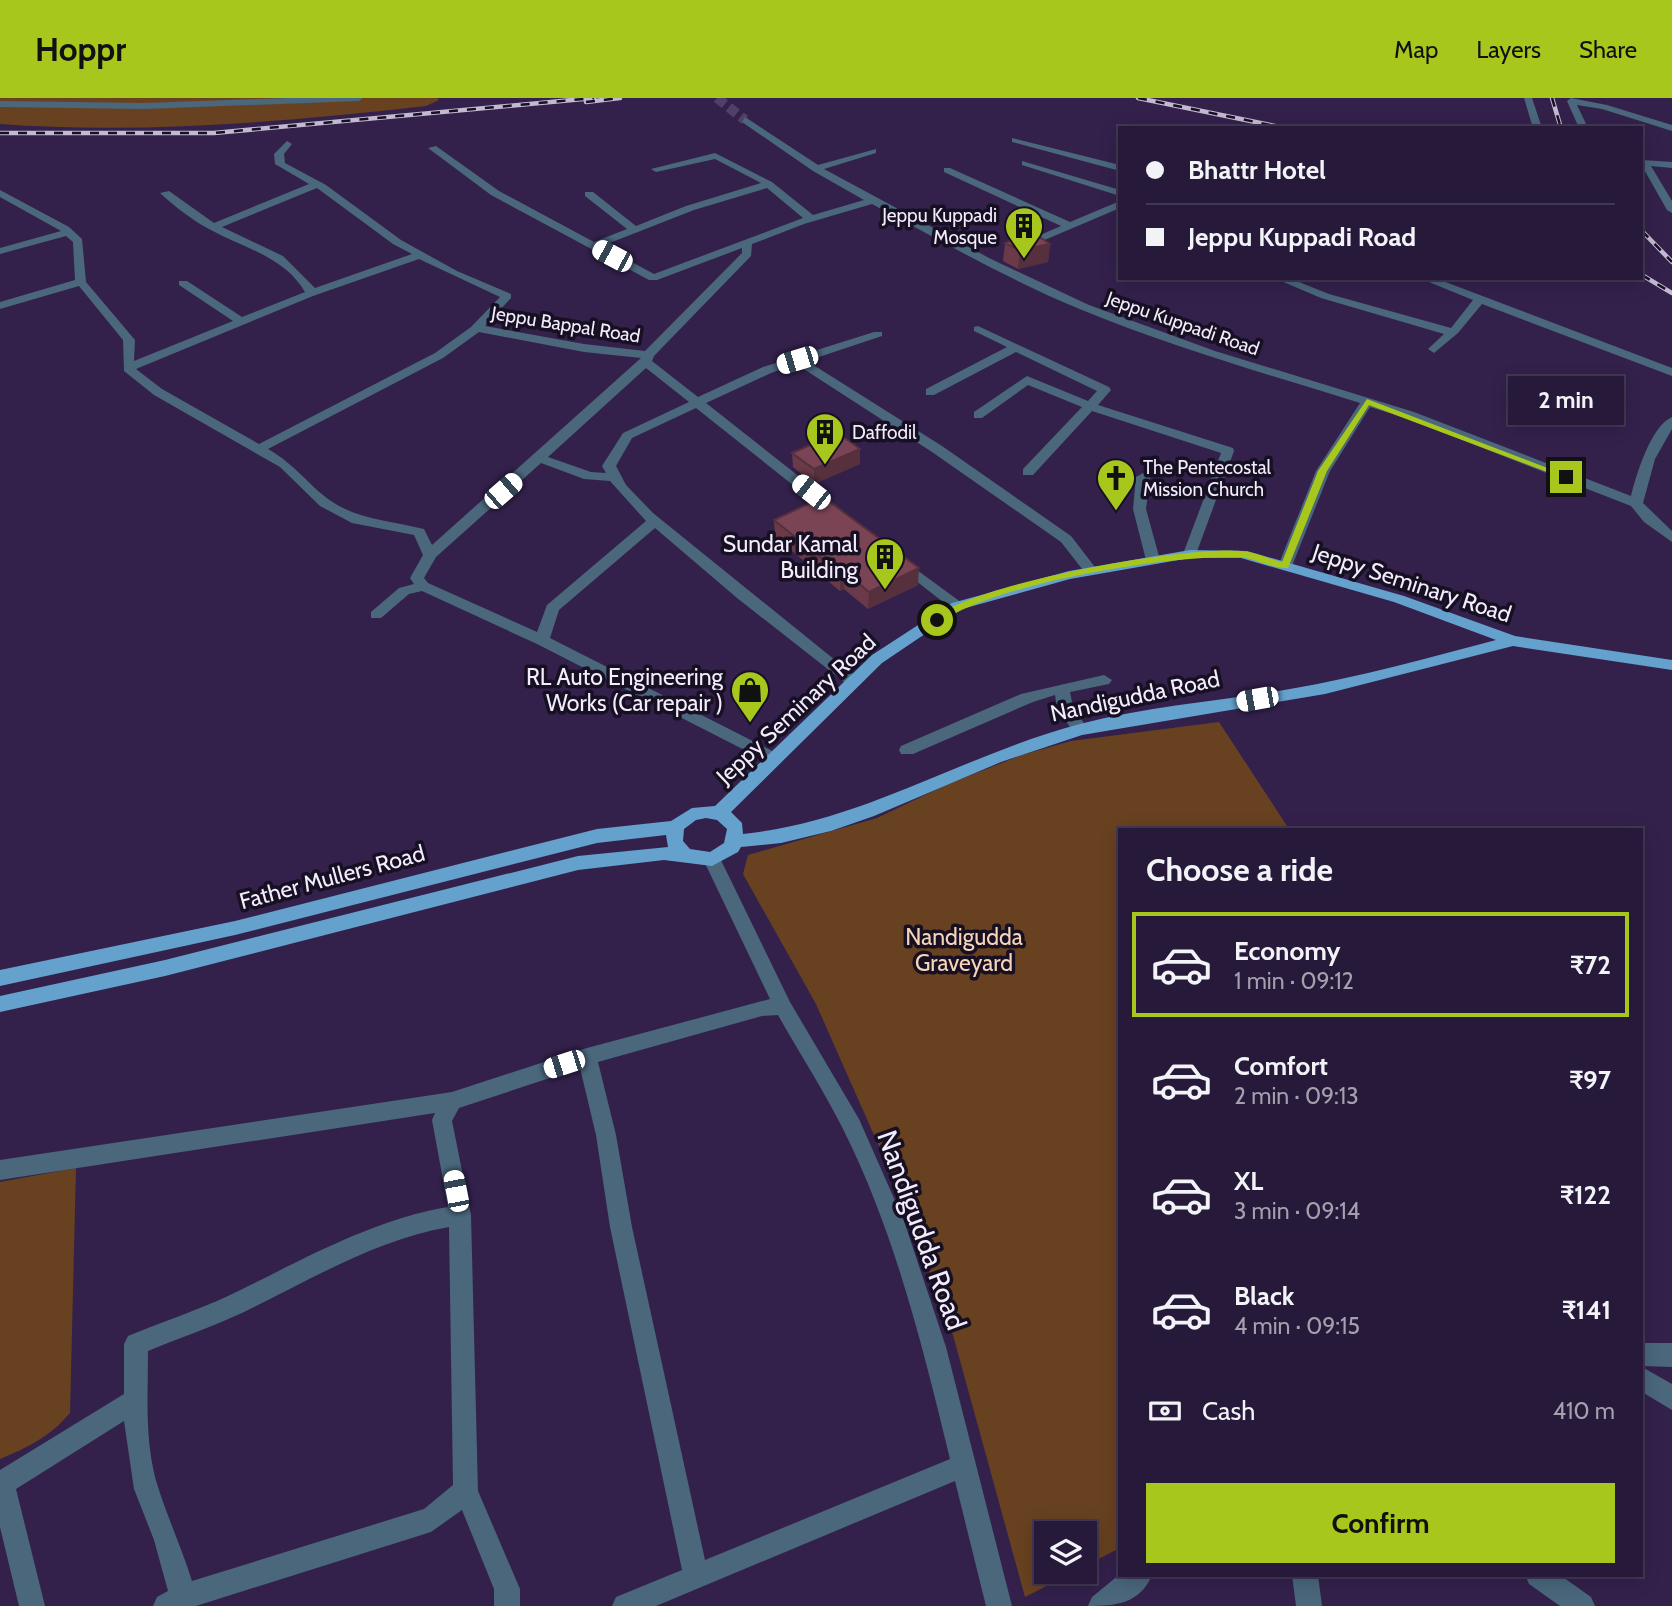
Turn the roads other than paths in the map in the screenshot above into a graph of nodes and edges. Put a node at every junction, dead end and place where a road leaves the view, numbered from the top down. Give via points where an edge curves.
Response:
1 (359, 98) edge
2 (1526, 98) edge
3 (0, 104) edge
4 (745, 120) tunnel mouth
5 (1537, 126) edge
6 (1583, 126) edge
7 (1672, 128) edge
8 (1015, 141) dead end
9 (287, 144) dead end
10 (433, 148) dead end
11 (873, 152) dead end
12 (1025, 163) dead end
13 (1643, 163) edge
14 (1672, 165) edge
15 (1118, 167) edge
16 (656, 169) dead end
17 (816, 169) junction
18 (947, 170) dead end
19 (317, 184) junction
20 (769, 184) junction
21 (1658, 186) junction
22 (1672, 188) edge
23 (1118, 192) edge
24 (0, 193) edge
25 (165, 193) dead end
26 (589, 194) dead end
27 (872, 201) junction
28 (1118, 205) edge
29 (1672, 210) edge
30 (811, 219) junction
31 (1070, 226) junction
32 (213, 227) junction
33 (633, 229) junction
34 (68, 232) junction
35 (747, 244) junction
36 (594, 246) junction
37 (0, 251) edge
38 (1011, 251) edge
39 (420, 255) junction
40 (1284, 280) edge
41 (1431, 280) edge
42 (81, 282) junction
43 (183, 283) dead end
44 (309, 294) junction
45 (1481, 298) junction
46 (0, 306) edge
47 (242, 322) junction
48 (478, 328) junction
49 (978, 329) dead end
50 (1454, 331) junction
51 (878, 334) dead end
52 (1016, 347) junction
53 (1434, 349) dead end
54 (647, 358) junction
55 (797, 360) junction
56 (128, 368) junction
57 (1672, 372) edge
58 (930, 392) dead end
59 (1367, 401) junction
60 (696, 402) junction
61 (1090, 406) junction
62 (978, 415) dead end
63 (1672, 421) edge
64 (261, 448) junction
65 (539, 458) junction
66 (1028, 471) dead end
67 (613, 477) junction
68 (1143, 477) dead end
69 (1636, 503) junction
70 (655, 521) junction
71 (852, 525) edge
72 (1672, 538) edge
73 (1190, 554) junction
74 (430, 555) junction
75 (894, 557) edge
76 (1153, 560) junction
77 (1285, 566) junction
78 (1091, 571) junction
79 (423, 586) junction
80 (957, 606) junction
81 (376, 615) dead end
82 (542, 640) junction
83 (1513, 640) junction
84 (1672, 665) edge
85 (1104, 680) dead end
86 (853, 681) junction
87 (1062, 688) junction
88 (1080, 729) junction
89 (907, 750) dead end
90 (774, 759) junction
91 (719, 813) junction
92 (676, 827) junction
93 (736, 841) junction
94 (684, 855) junction
95 (712, 859) junction
96 (0, 978) edge
97 (0, 1004) edge
98 (783, 1007) junction
99 (587, 1057) junction
100 (452, 1101) junction
101 (0, 1170) edge
102 (460, 1215) junction
103 (1643, 1355) edge
104 (1672, 1355) edge
105 (1643, 1380) edge
106 (1672, 1398) edge
107 (136, 1400) junction
108 (964, 1465) junction
109 (1, 1484) edge
110 (466, 1491) junction
111 (696, 1577) junction
112 (1137, 1577) edge
113 (1306, 1577) edge
114 (1541, 1577) edge
115 (667, 1597) edge
116 (175, 1601) edge
117 (32, 1606) edge
118 (507, 1606) edge
119 (625, 1606) edge
120 (999, 1606) edge
121 (1101, 1606) edge
122 (1309, 1606) edge
123 (1582, 1606) edge

1 - 3 street via 144,106
2 - 5 street
4 - 17 street, Jeppu Kuppadi Road
6 - 7 street via 1571,101
8 - 15 street
9 - 19 street via 279,154 280,164
10 - 36 street via 495,193
11 - 17 street
12 - 23 street
13 - 14 street
13 - 21 street
16 - 20 street via 715,156
17 - 27 street, Jeppu Kuppadi Road
18 - 31 street
19 - 32 street
19 - 39 street
20 - 30 street
20 - 33 street
21 - 22 street
21 - 29 street
24 - 34 street
25 - 32 street
26 - 33 street
27 - 30 street
27 - 59 street, Jeppu Kuppadi Road via 1085,307 1211,353
28 - 31 street
30 - 35 street
31 - 38 street
32 - 44 street via 273,252 297,270 311,290
33 - 36 street
34 - 37 street
34 - 42 street via 78,241
35 - 36 street via 653,278
35 - 54 street via 747,254
39 - 44 street
39 - 48 street via 508,296
40 - 50 street via 1325,296
41 - 45 street
42 - 46 street
42 - 56 street via 129,340
43 - 47 street
44 - 47 street
45 - 50 street
45 - 57 street
47 - 56 street
48 - 54 street, Jeppu Bappal Road
48 - 64 street via 431,362
49 - 52 street
50 - 53 street
51 - 55 street
52 - 58 street
52 - 61 street via 1105,390
54 - 60 street
54 - 65 street
55 - 60 street
55 - 78 street via 1066,539
56 - 64 street via 158,392
59 - 69 street, Jeppu Kuppadi Road
59 - 77 street via 1323,471
60 - 67 street via 627,436 610,466
60 - 71 street
61 - 62 street via 1027,380
61 - 66 street
61 - 73 street via 1228,451
63 - 69 street via 1643,473
64 - 74 street via 303,479 324,503 357,520 419,532
65 - 67 street via 589,475
65 - 74 street
67 - 70 street
68 - 76 street via 1137,494 1139,520
69 - 72 street
70 - 82 street via 552,608
70 - 86 street via 740,595
73 - 76 main road, Jeppy Seminary Road
73 - 77 main road, Jeppy Seminary Road via 1242,554
74 - 79 street via 417,578
75 - 80 street
76 - 78 main road, Jeppy Seminary Road
77 - 83 main road, Jeppy Seminary Road via 1399,599
78 - 80 main road, Jeppy Seminary Road
79 - 81 street via 404,591
79 - 82 street
80 - 86 main road, Jeppy Seminary Road via 877,659
82 - 90 street
83 - 84 main road, Jeppy Seminary Road
83 - 88 main road, Nandigudda Road via 1358,681
85 - 87 street
86 - 90 main road, Jeppy Seminary Road
87 - 88 street via 1065,708
87 - 89 street via 1027,698
88 - 93 main road, Nandigudda Road via 948,775 856,816 776,840
90 - 91 main road, Jeppy Seminary Road
91 - 92 main road via 689,815
91 - 93 main road via 736,828
92 - 94 main road via 674,842
92 - 96 main road, Father Mullers Road via 597,836 235,928
93 - 95 main road
94 - 95 main road
94 - 97 main road via 639,853 578,863 165,968
95 - 98 street, Nandigudda Road
98 - 99 street via 762,1008
98 - 108 street, Nandigudda Road via 852,1126 893,1222 934,1347
99 - 100 street
99 - 111 street
100 - 101 street
100 - 102 street via 442,1121
102 - 107 street via 413,1223 357,1245 231,1306 136,1344
102 - 110 street
103 - 104 street
105 - 106 street
107 - 109 street
107 - 116 street via 136,1434 146,1489 167,1540
108 - 111 street
108 - 120 street, Nandigudda Road
109 - 117 street
110 - 116 street via 431,1519
110 - 118 street via 507,1589
111 - 115 street
112 - 121 street
113 - 122 street
114 - 123 street
115 - 119 street

